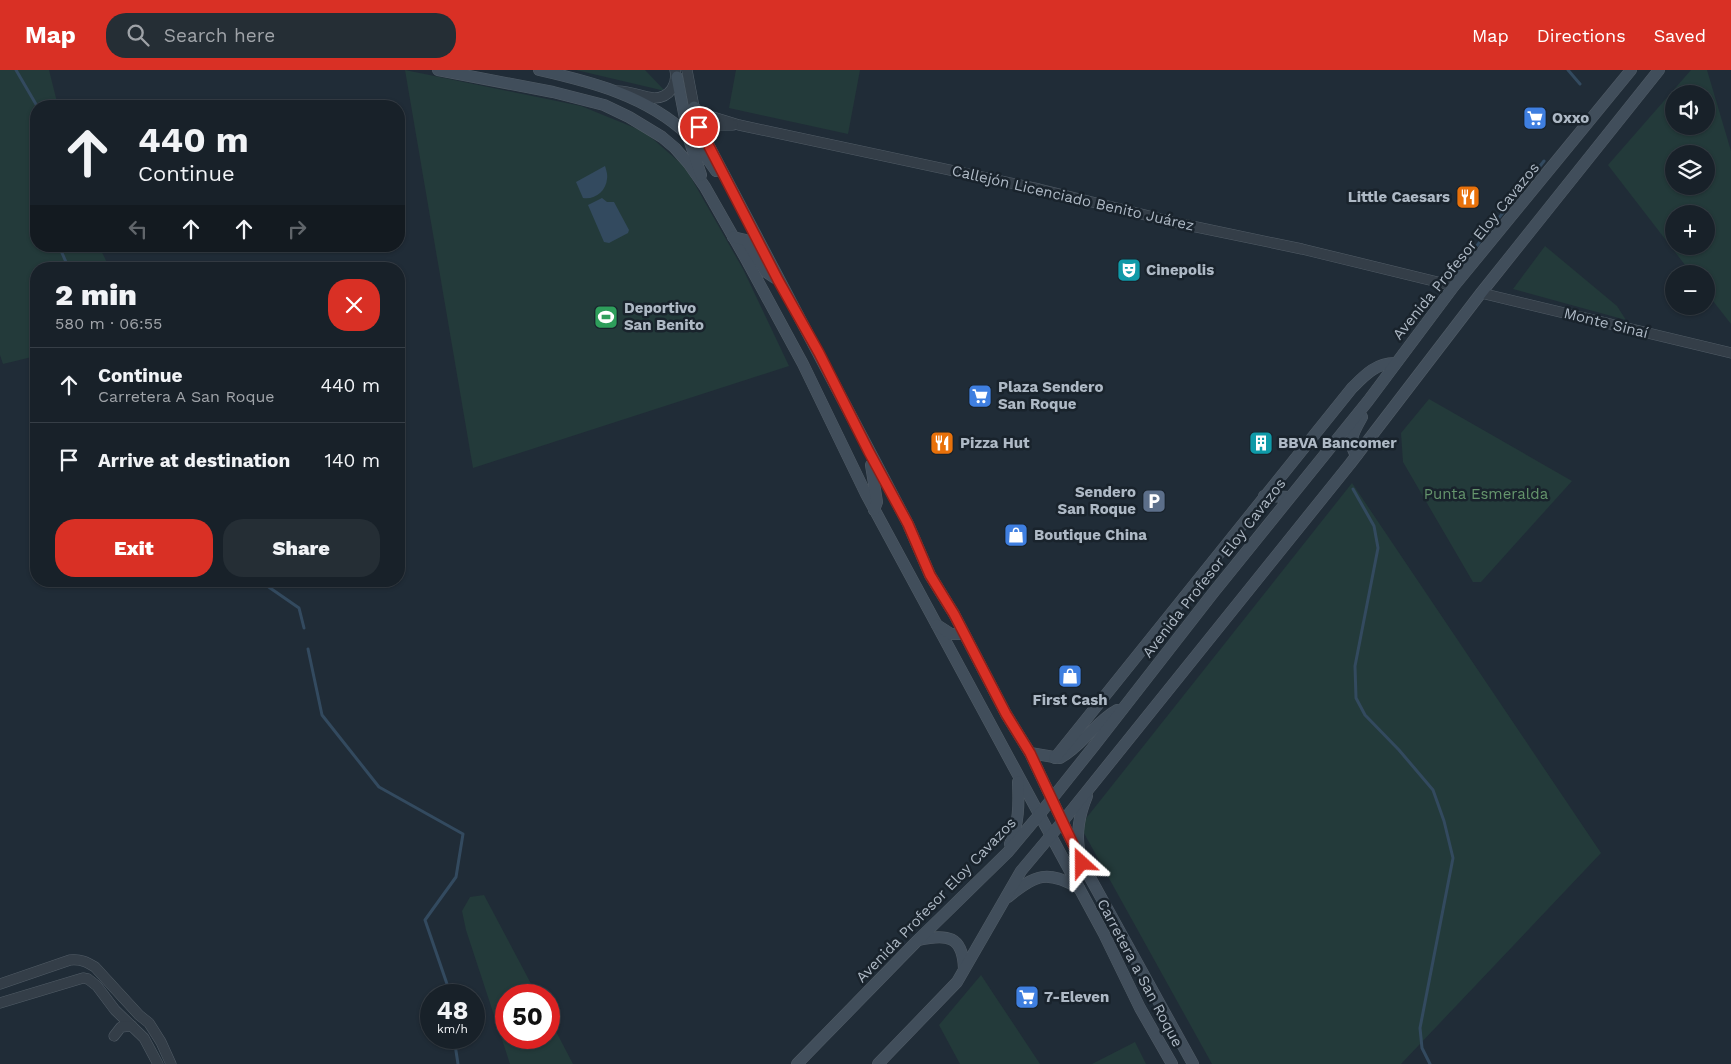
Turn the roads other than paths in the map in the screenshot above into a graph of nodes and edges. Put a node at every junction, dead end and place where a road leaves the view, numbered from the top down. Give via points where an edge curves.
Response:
1 (438, 70) edge
2 (539, 70) edge
3 (687, 70) edge
4 (1630, 70) edge
5 (1659, 70) edge
6 (676, 74) edge
7 (617, 91) junction
8 (616, 110) junction
9 (695, 112) junction
10 (739, 125) junction
11 (683, 129) junction
12 (705, 138) junction
13 (705, 187) junction
14 (737, 200) junction
15 (733, 237) junction
16 (778, 280) junction
17 (1454, 286) junction
18 (1481, 293) junction
19 (1731, 353) edge
20 (1396, 363) junction
21 (1368, 401) junction
22 (869, 452) junction
23 (1357, 456) junction
24 (871, 495) junction
25 (1264, 496) junction
26 (1289, 497) junction
27 (908, 524) junction
28 (1210, 564) junction
29 (1213, 593) junction
30 (937, 625) junction
31 (964, 634) junction
32 (1125, 706) junction
33 (1030, 753) junction
34 (1055, 758) junction
35 (1099, 776) junction
36 (1018, 777) junction
37 (1051, 800) junction
38 (1039, 815) junction
39 (1063, 821) junction
40 (1050, 836) junction
41 (1008, 852) junction
42 (1082, 863) junction
43 (1078, 888) junction
44 (1003, 901) junction
45 (917, 940) junction
46 (964, 969) junction
47 (0, 984) edge
48 (0, 1003) edge
49 (132, 1026) junction
50 (114, 1036) dead end
51 (158, 1064) edge
52 (171, 1064) edge
53 (797, 1064) edge
54 (878, 1064) edge
55 (1172, 1064) edge
56 (1193, 1064) edge

1 - 8 main road via 553,92
2 - 7 main road
3 - 9 street
4 - 17 main road, Avenida Profesor Eloy Cavazos
5 - 18 main road
6 - 7 street via 673,88 664,96 656,98
6 - 11 main road
7 - 11 main road
8 - 11 main road via 636,112 667,131
8 - 13 main road via 646,126 675,148
9 - 10 street, Callejón Licenciado Benito Juárez
9 - 11 main road
9 - 12 main road
10 - 12 street via 713,125
10 - 17 street, Callejón Licenciado Benito Juárez via 1039,189
11 - 13 main road
11 - 14 main road
12 - 14 main road
13 - 15 main road
14 - 16 main road
15 - 16 main road via 746,240 766,272
15 - 24 main road, Carretera a San Roque
16 - 22 main road, Carretera a San Roque
17 - 20 main road, Avenida Profesor Eloy Cavazos
18 - 19 street, Monte Sinaí
18 - 23 main road
20 - 21 main road, Avenida Profesor Eloy Cavazos
20 - 25 main road via 1375,368 1352,388
21 - 23 main road via 1352,440 1352,450
21 - 26 main road, Avenida Profesor Eloy Cavazos
22 - 24 main road
22 - 27 main road, Carretera a San Roque
23 - 35 main road
24 - 27 main road
24 - 30 main road, Carretera a San Roque via 874,510
25 - 26 main road
25 - 28 main road
26 - 29 main road, Avenida Profesor Eloy Cavazos
27 - 31 main road, Carretera a San Roque via 930,575
28 - 29 main road
28 - 34 main road
29 - 32 main road, Avenida Profesor Eloy Cavazos
30 - 31 main road via 951,634
30 - 36 main road, Carretera a San Roque
31 - 33 main road, Carretera a San Roque
32 - 34 main road via 1112,713 1067,754
32 - 37 main road, Avenida Profesor Eloy Cavazos
33 - 34 main road
33 - 37 main road, Carretera a San Roque
35 - 39 main road
35 - 42 main road via 1086,797 1079,821 1078,846
36 - 38 main road, Carretera a San Roque
36 - 41 main road via 1017,826
37 - 38 main road, Avenida Profesor Eloy Cavazos
37 - 39 main road, Carretera a San Roque
38 - 40 main road, Carretera a San Roque
38 - 41 main road, Avenida Profesor Eloy Cavazos
39 - 40 main road
39 - 42 main road, Carretera a San Roque
40 - 43 main road, Carretera a San Roque
40 - 44 main road via 1021,871
41 - 45 main road, Avenida Profesor Eloy Cavazos
42 - 56 main road, Carretera a San Roque
43 - 44 main road via 1053,876 1045,877 1034,879
43 - 55 main road, Carretera a San Roque
44 - 46 main road
45 - 46 main road via 938,938 955,942 964,956
45 - 53 main road, Avenida Profesor Eloy Cavazos
46 - 54 main road via 947,994
47 - 52 street via 70,960 87,962 149,1023
48 - 49 street via 83,978 97,986
49 - 50 street via 121,1027
49 - 51 street via 144,1038

